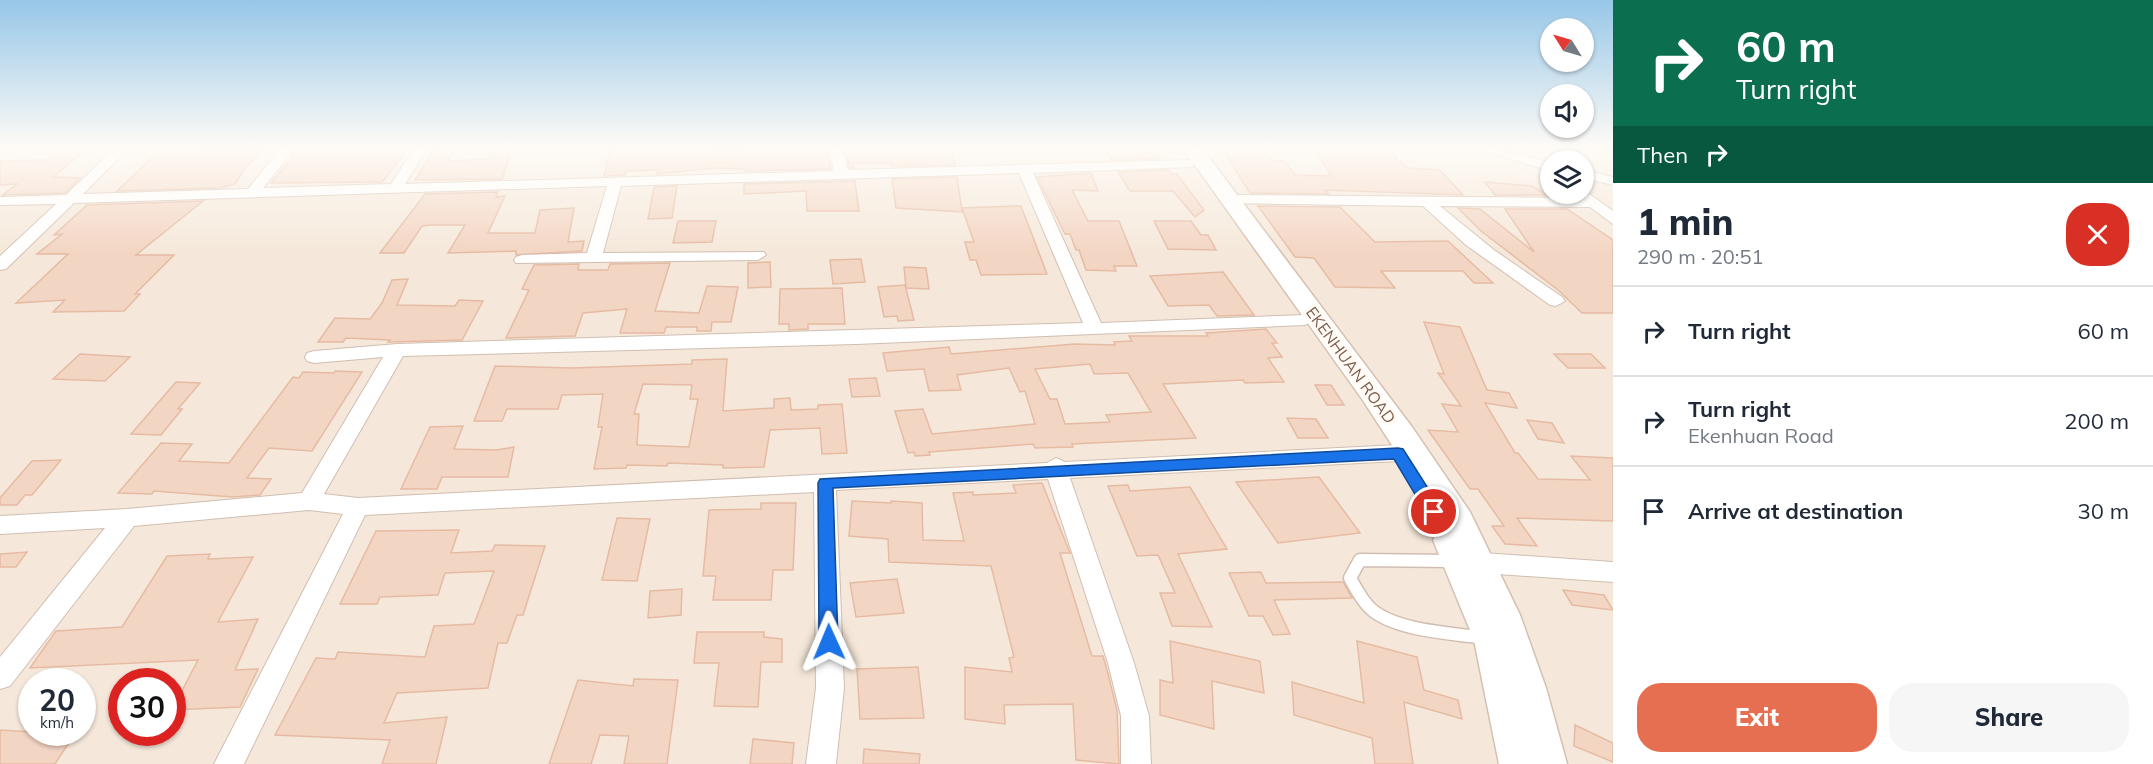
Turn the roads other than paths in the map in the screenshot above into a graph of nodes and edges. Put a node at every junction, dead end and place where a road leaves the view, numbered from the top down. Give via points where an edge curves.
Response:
1 (615, 182) edge
2 (86, 183) edge
3 (261, 183) edge
4 (399, 183) edge
5 (594, 183) edge
6 (1030, 183) edge
7 (1206, 183) edge
8 (1213, 183) edge
9 (395, 189) junction
10 (252, 194) junction
11 (68, 199) junction
12 (1229, 199) junction
13 (1540, 199) edge
14 (1426, 200) junction
15 (0, 201) edge
16 (1594, 204) edge
17 (1613, 219) edge
18 (758, 255) dead end
19 (594, 258) junction
20 (522, 260) dead end
21 (0, 265) edge
22 (1556, 300) dead end
23 (1305, 320) junction
24 (1095, 329) junction
25 (397, 350) junction
26 (314, 357) dead end
27 (1398, 453) junction
28 (1056, 466) dead end
29 (825, 483) junction
30 (309, 501) junction
31 (358, 507) junction
32 (127, 518) junction
33 (0, 525) edge
34 (1471, 562) junction
35 (1613, 572) edge
36 (1504, 642) junction
37 (0, 678) edge
38 (229, 764) edge
39 (821, 764) edge
40 (1136, 764) edge
41 (1519, 764) edge
42 (1547, 764) edge

1 - 19 street
2 - 11 street
3 - 10 street
4 - 9 street
5 - 9 street
6 - 24 street
7 - 23 main road, EKENHUAN ROAD
8 - 12 main road, EKENHUAN ROAD
9 - 10 street
10 - 11 street
11 - 15 street
11 - 21 street
12 - 14 street
12 - 34 main road, EKENHUAN ROAD via 1414,453
13 - 14 street
14 - 22 street via 1444,219
16 - 17 street
18 - 19 street
19 - 20 street
23 - 24 street
23 - 27 main road, EKENHUAN ROAD
24 - 25 street
25 - 26 street
25 - 30 street
27 - 29 street
27 - 34 main road, EKENHUAN ROAD
28 - 40 street via 1133,705
29 - 31 street
29 - 39 street via 830,688
30 - 31 street
30 - 32 street
31 - 38 street
32 - 33 street
32 - 37 street
34 - 35 street
34 - 36 main road, EKENHUAN ROAD
34 - 36 lane via 1360,560 1350,578 1362,600 1375,613 1399,622
36 - 41 main road, EKENHUAN ROAD
36 - 42 main road, EKENHUAN ROAD

